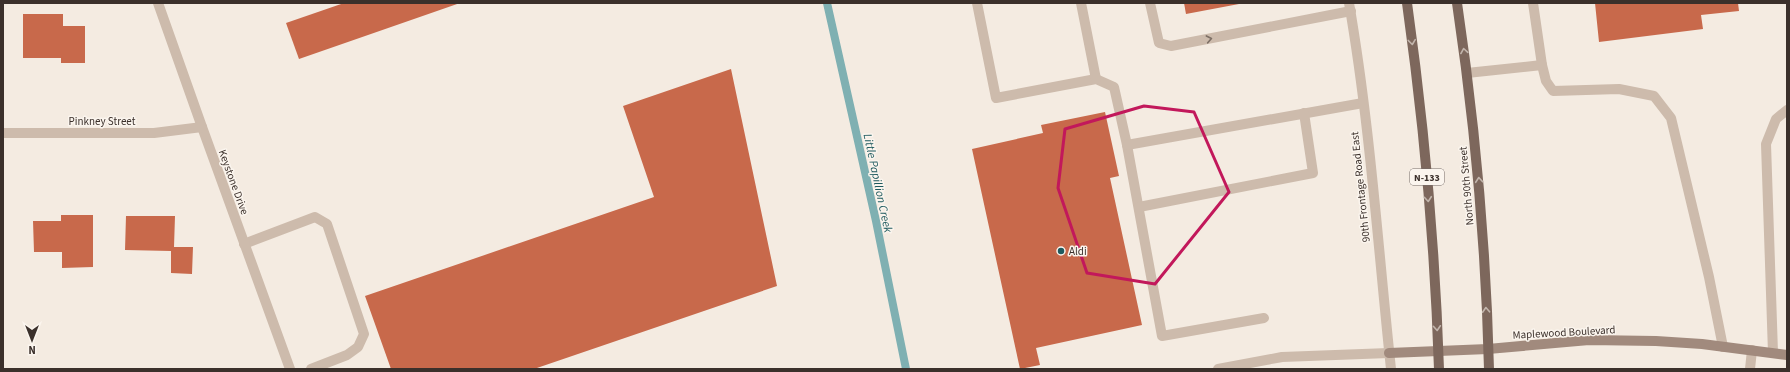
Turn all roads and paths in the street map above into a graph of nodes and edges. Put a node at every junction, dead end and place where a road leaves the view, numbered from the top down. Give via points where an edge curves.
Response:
1 (158, 3) edge
2 (976, 3) edge
3 (1081, 3) edge
4 (1150, 3) edge
5 (1407, 3) edge
6 (1457, 3) edge
7 (1533, 3) edge
8 (1350, 7) edge
9 (1542, 65) junction
10 (1467, 73) junction
11 (1096, 79) junction
12 (1363, 103) junction
13 (1787, 110) edge
14 (1304, 114) junction
15 (202, 127) junction
16 (3, 133) edge
17 (1127, 144) junction
18 (1139, 207) junction
19 (244, 244) junction
20 (1264, 318) dead end
21 (1723, 347) junction
22 (1488, 349) junction
23 (1752, 350) junction
24 (1438, 352) junction
25 (1389, 353) junction
26 (1773, 353) junction
27 (1787, 355) edge
28 (290, 369) edge
29 (311, 369) edge
30 (1218, 369) edge
31 (1391, 369) edge
32 (1439, 369) edge
33 (1489, 369) edge
34 (1750, 369) edge

1 - 15 street, Keystone Drive
2 - 11 street via 996,98
3 - 11 street
4 -> 8 street via 1159,43 1171,46
5 -> 24 main road, N-133 via 1422,119
10 -> 6 main road, North 90th Street
7 - 9 street
8 - 12 street, 90th Frontage Road East
9 - 10 street
9 - 21 street via 1546,81 1553,91 1620,89 1654,96 1671,118
22 -> 10 main road, North 90th Street via 1479,180
11 - 17 street via 1114,87
12 - 14 street
12 - 25 street, 90th Frontage Road East
13 - 26 street via 1776,119 1766,144
14 - 17 street
14 - 18 street via 1313,173
15 - 16 street, Pinkney Street via 154,133
15 - 19 street, Keystone Drive
17 - 18 street
18 - 20 street via 1162,336
19 - 28 street, Keystone Drive
19 - 29 street via 315,217 327,224 364,334 358,347 347,355
21 - 22 street, Maplewood Boulevard via 1656,341 1589,340
21 - 23 street, Maplewood Boulevard
22 - 24 street, Maplewood Boulevard
22 - 33 main road, North 90th Street
23 - 26 street, Maplewood Boulevard
23 - 34 street
24 - 25 street, Maplewood Boulevard
24 - 32 main road, N-133
25 - 30 street via 1282,357
25 - 31 street, 90th Frontage Road East
26 - 27 street, Maplewood Boulevard

